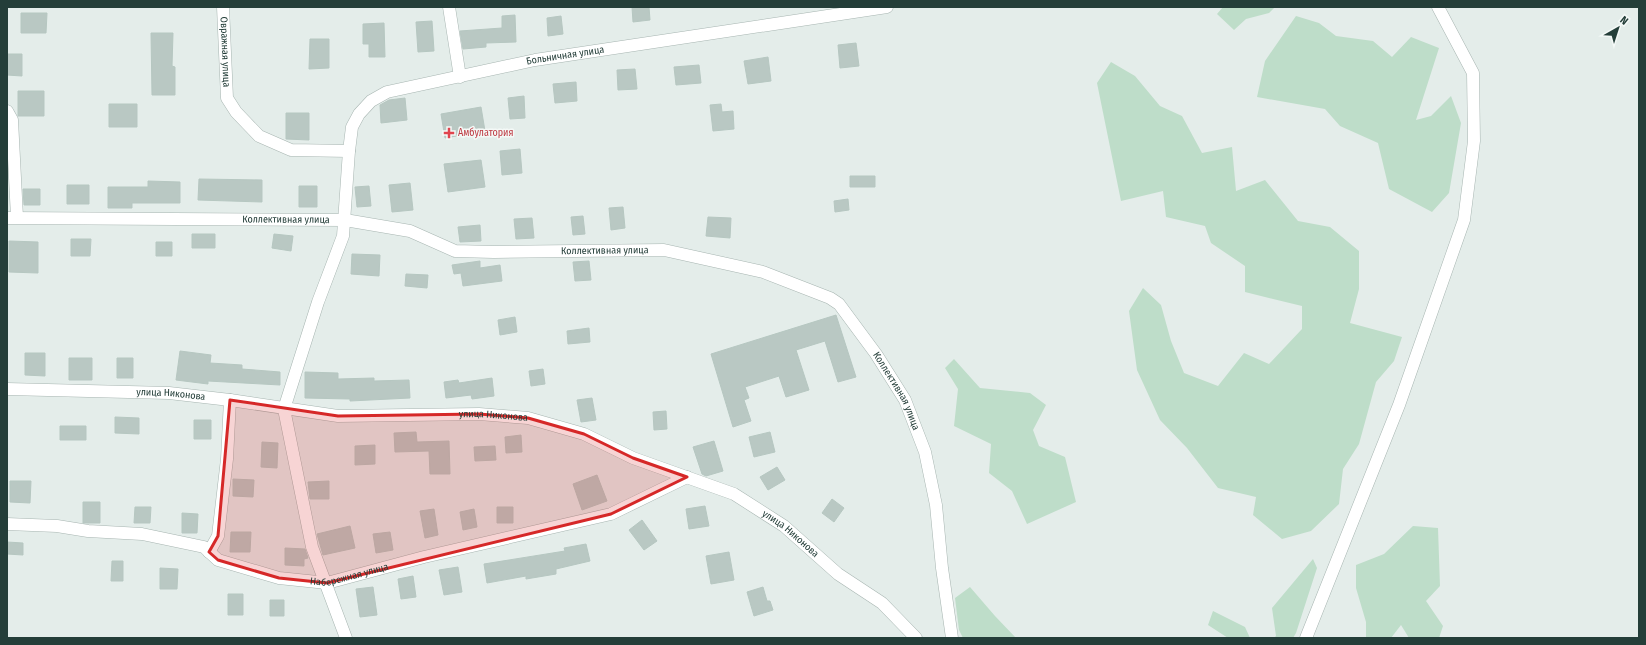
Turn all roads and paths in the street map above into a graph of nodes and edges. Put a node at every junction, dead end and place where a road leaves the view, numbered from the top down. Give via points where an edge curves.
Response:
1 (223, 7) edge
2 (449, 7) edge
3 (887, 7) edge
4 (1438, 7) edge
5 (460, 77) junction
6 (7, 111) edge
7 (349, 151) junction
8 (12, 218) edge
9 (345, 220) junction
10 (7, 389) edge
11 (230, 400) junction
12 (284, 408) junction
13 (687, 477) junction
14 (7, 524) edge
15 (209, 552) junction
16 (327, 583) junction
17 (346, 638) edge
18 (916, 638) edge
19 (952, 638) edge
20 (1306, 638) edge

1 - 7 street, Овражная улица via 227,98 236,112 259,136 291,150
2 - 5 street
3 - 5 street, Больничная улица via 535,60
4 - 20 street via 1473,73 1474,141 1464,220 1399,406
5 - 7 street, Больничная улица via 387,92 371,101 358,114 352,127
6 - 8 street via 12,120
7 - 9 street, Больничная улица
8 - 9 street, Коллективная улица
9 - 12 street, Больничная улица via 343,236 318,302
9 - 19 street, Коллективная улица via 410,231 455,251 664,250 763,272 830,298 839,304 876,354 905,400 925,452 936,505
10 - 11 street, улица Никонова via 170,394
11 - 12 street, улица Никонова
11 - 15 street via 227,459 218,536
12 - 13 street, улица Никонова via 338,416 479,414 528,418 584,434 633,458
12 - 16 street via 312,547
13 - 16 street, Набережная улица via 611,514 424,557
13 - 18 street, улица Никонова via 734,494 784,526 838,574 882,603
14 - 15 street, Набережная улица via 142,534 204,547
15 - 16 street, Набережная улица via 218,560 279,578
16 - 17 street

